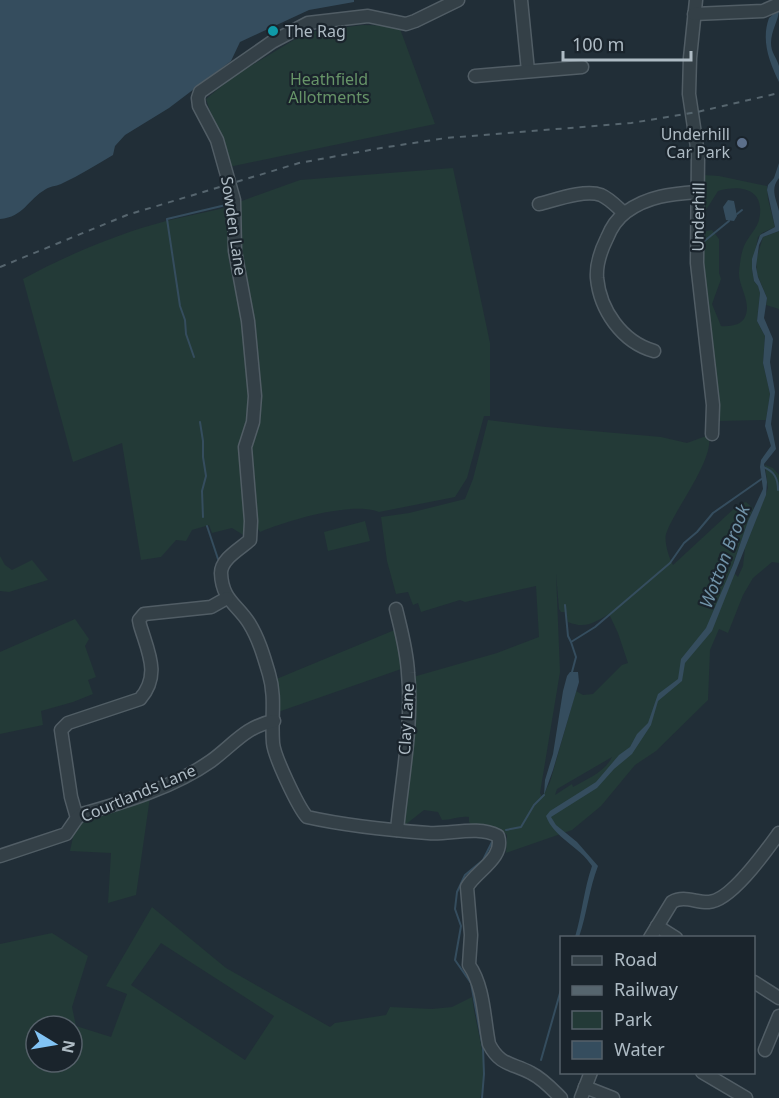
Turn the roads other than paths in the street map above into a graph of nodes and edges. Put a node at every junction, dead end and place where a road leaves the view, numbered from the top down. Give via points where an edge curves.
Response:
1 (458, 0) edge
2 (521, 0) edge
3 (696, 0) edge
4 (779, 2) edge
5 (694, 14) junction
6 (582, 67) dead end
7 (528, 71) junction
8 (475, 76) dead end
9 (697, 192) junction
10 (539, 204) dead end
11 (624, 213) junction
12 (658, 352) dead end
13 (712, 434) dead end
14 (227, 598) junction
15 (396, 609) dead end
16 (274, 721) junction
17 (76, 818) junction
18 (397, 830) junction
19 (779, 833) edge
20 (0, 856) edge
21 (654, 932) edge
22 (669, 936) edge
23 (755, 983) edge
24 (779, 998) edge
25 (779, 1016) edge
26 (765, 1050) dead end
27 (590, 1074) edge
28 (705, 1074) edge
29 (583, 1092) edge
30 (561, 1098) edge
31 (614, 1098) edge
32 (746, 1098) edge

1 - 14 street, Sowden Lane via 406,24 368,16 308,23 272,42 200,92 199,106 220,150 234,200 235,251 248,321 255,396 253,422 245,447 250,540 222,567
2 - 7 street
3 - 5 street, Underhill
4 - 5 street via 763,11
5 - 9 street, Underhill via 689,94 698,154
6 - 7 street
7 - 8 street
9 - 11 street via 665,195
9 - 13 street, Underhill via 697,263
10 - 11 street via 561,193 595,194
11 - 12 street via 609,233 601,253 597,278 600,295 616,326 645,348
14 - 16 street via 249,623 261,649 272,684
14 - 17 street via 211,607 141,616 152,667 148,689 140,699 68,723 61,730
15 - 18 street, Clay Lane via 404,641 409,712
16 - 17 street, Courtlands Lane via 253,727 211,760 169,783
16 - 18 street via 273,744 278,762 308,816
17 - 20 street, Courtlands Lane via 66,834
18 - 30 street via 488,832 499,838 493,859 467,887 469,965 479,988 493,1051 502,1061 535,1075
19 - 21 street via 728,892 711,902 678,899 668,906
21 - 22 street
23 - 24 street
25 - 26 street
27 - 29 street
28 - 32 street
29 - 31 street

